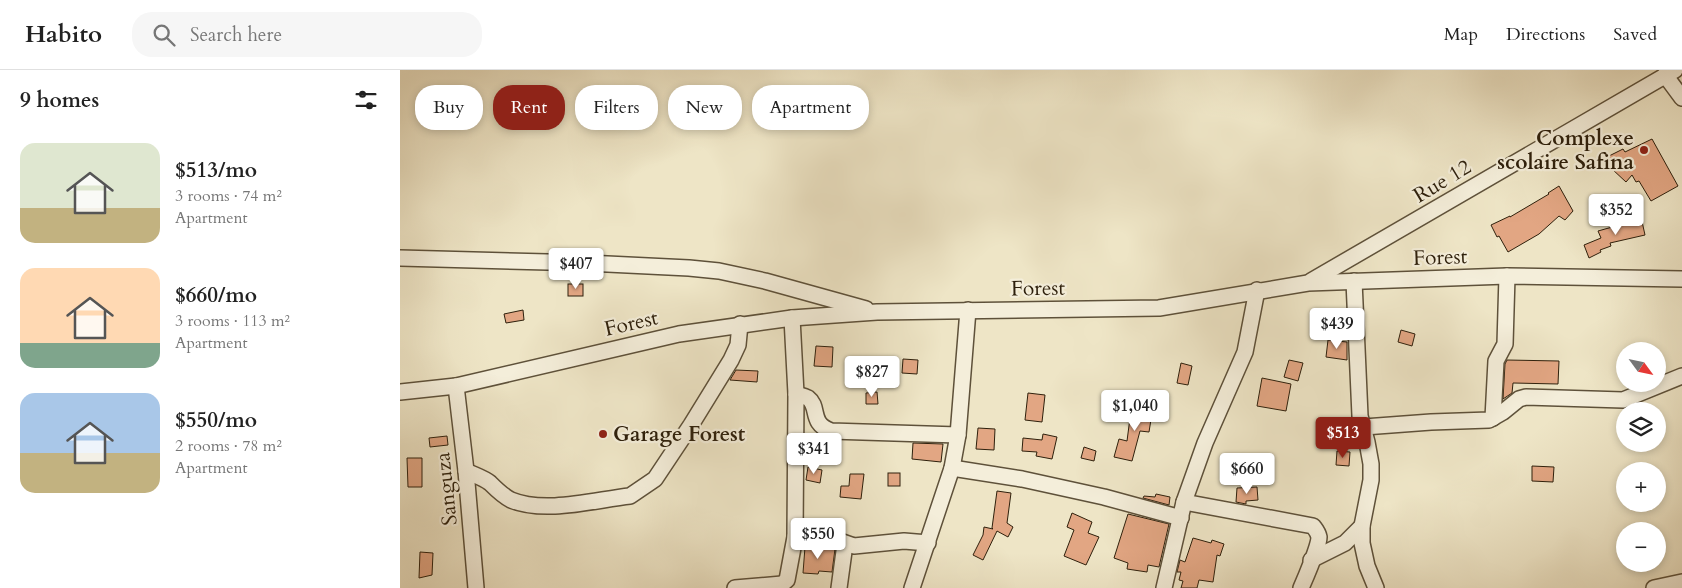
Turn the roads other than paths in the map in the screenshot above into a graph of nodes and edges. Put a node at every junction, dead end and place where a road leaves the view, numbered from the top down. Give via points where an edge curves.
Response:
1 (1670, 73) edge
2 (1682, 98) edge
3 (400, 258) edge
4 (1507, 276) junction
5 (1681, 277) edge
6 (1354, 281) junction
7 (1308, 283) junction
8 (1257, 290) junction
9 (968, 310) junction
10 (877, 312) junction
11 (792, 318) junction
12 (740, 324) junction
13 (1682, 376) edge
14 (456, 386) junction
15 (400, 392) edge
16 (796, 394) junction
17 (1493, 418) junction
18 (1364, 427) junction
19 (958, 435) junction
20 (952, 468) junction
21 (466, 471) junction
22 (1184, 502) junction
23 (1181, 518) junction
24 (1362, 526) junction
25 (795, 537) junction
26 (928, 543) junction
27 (845, 544) junction
28 (1311, 560) junction
29 (1682, 582) edge
30 (476, 588) edge
31 (735, 588) edge
32 (839, 588) edge
33 (912, 588) edge
34 (1164, 588) edge
35 (1301, 588) edge
36 (1376, 588) edge
37 (1654, 588) edge

1 - 2 street
1 - 7 street, Rue 12
3 - 10 street via 587,263 719,271
4 - 5 street, Forest
4 - 6 street, Forest
4 - 17 street via 1505,344 1496,361
6 - 7 street, Forest
6 - 18 street via 1360,416
7 - 8 street, Forest
8 - 9 street, Forest via 1159,308
8 - 22 street via 1245,352
9 - 10 street, Forest
9 - 19 street
10 - 11 street, Forest
11 - 12 street, Forest
11 - 16 street
12 - 14 street, Forest via 679,334
12 - 21 street via 738,345 713,391 655,479 638,492 630,496 556,506 528,506 509,499 490,483
13 - 17 street via 1623,400 1526,397 1518,399
14 - 15 street, Forest
14 - 21 street, Sanguza
16 - 19 street via 811,402 820,425 831,431
16 - 25 street
17 - 18 street
18 - 24 street via 1371,480
19 - 20 street
20 - 23 street via 1022,479
20 - 26 street
21 - 30 street, Sanguza
22 - 23 street
22 - 28 street via 1313,526 1318,533 1318,541
23 - 34 street
24 - 28 street via 1345,543
24 - 36 street via 1367,566
25 - 27 street via 837,540
25 - 31 street via 784,583
26 - 27 street
26 - 33 street
27 - 32 street
28 - 35 street
29 - 37 street

